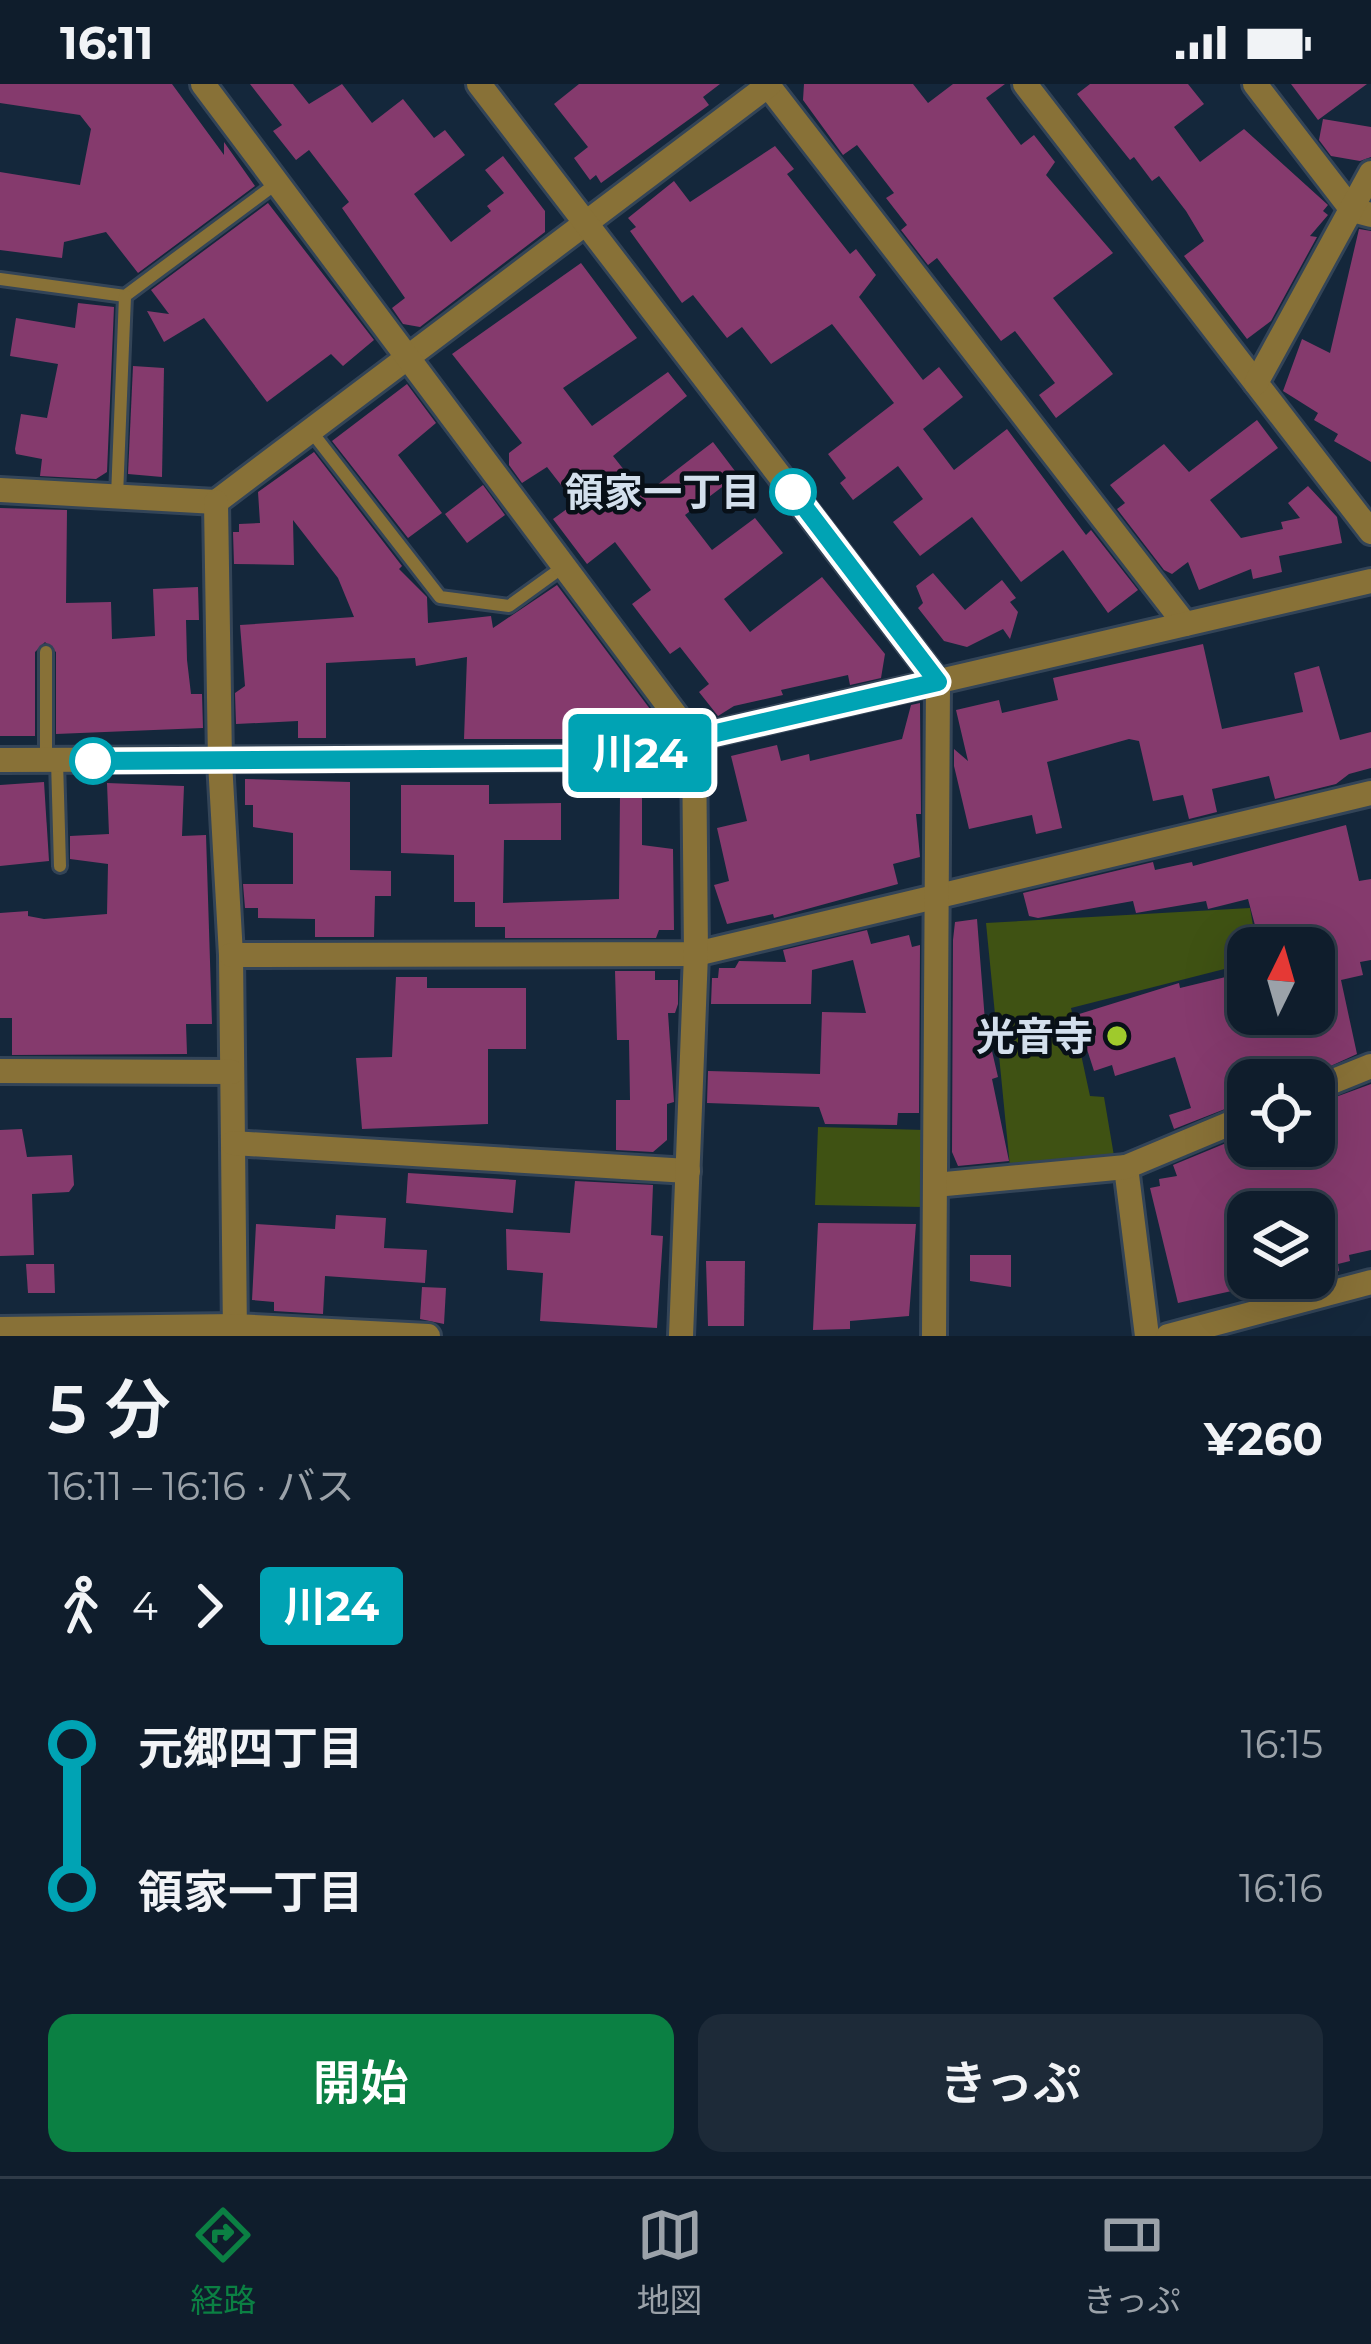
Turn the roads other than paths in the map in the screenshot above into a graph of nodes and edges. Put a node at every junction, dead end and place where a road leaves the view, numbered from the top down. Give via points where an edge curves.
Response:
1 (202, 84) edge
2 (479, 84) edge
3 (769, 84) edge
4 (1025, 84) edge
5 (1255, 84) edge
6 (1371, 173) edge
7 (277, 183) junction
8 (1362, 213) edge
9 (586, 222) junction
10 (0, 279) edge
11 (125, 296) junction
12 (405, 358) junction
13 (1256, 382) junction
14 (311, 430) junction
15 (0, 490) edge
16 (117, 496) junction
17 (216, 502) junction
18 (1371, 532) edge
19 (563, 567) junction
20 (1371, 581) edge
21 (1185, 624) junction
22 (46, 652) dead end
23 (938, 682) junction
24 (694, 740) junction
25 (0, 760) edge
26 (51, 761) junction
27 (220, 762) junction
28 (1371, 793) edge
29 (60, 866) dead end
30 (936, 896) junction
31 (696, 953) junction
32 (231, 956) junction
33 (1371, 1066) edge
34 (0, 1071) edge
35 (232, 1072) junction
36 (1335, 1081) edge
37 (1227, 1125) edge
38 (233, 1143) junction
39 (1126, 1167) junction
40 (688, 1171) junction
41 (935, 1185) junction
42 (1371, 1282) edge
43 (0, 1329) edge
44 (235, 1331) edge
45 (428, 1336) edge
46 (681, 1336) edge
47 (934, 1336) edge
48 (1147, 1336) edge
49 (1168, 1336) edge

1 - 7 street
2 - 9 street
3 - 9 street
3 - 21 street
4 - 13 street
5 - 8 street
6 - 8 street
7 - 11 lane
7 - 12 street
8 - 13 street
9 - 12 street
9 - 23 street
10 - 11 lane
11 - 16 lane
12 - 14 street
12 - 19 street
13 - 18 street
14 - 17 street
14 - 19 lane via 440,597 509,606
15 - 16 street
16 - 17 street
17 - 27 street
19 - 24 street
20 - 21 street
21 - 23 street
22 - 26 lane
23 - 24 street
23 - 30 street
24 - 27 street via 608,758
24 - 31 street
25 - 26 street
26 - 27 street
26 - 29 lane
27 - 32 street
28 - 30 street
30 - 31 street
30 - 41 street
31 - 32 street
31 - 40 street
32 - 35 street
33 - 36 street
34 - 35 street
35 - 38 street
37 - 39 street
38 - 40 street
38 - 44 street
39 - 41 street
39 - 48 street
40 - 46 street
41 - 47 street
42 - 49 street
43 - 44 street
44 - 45 street

